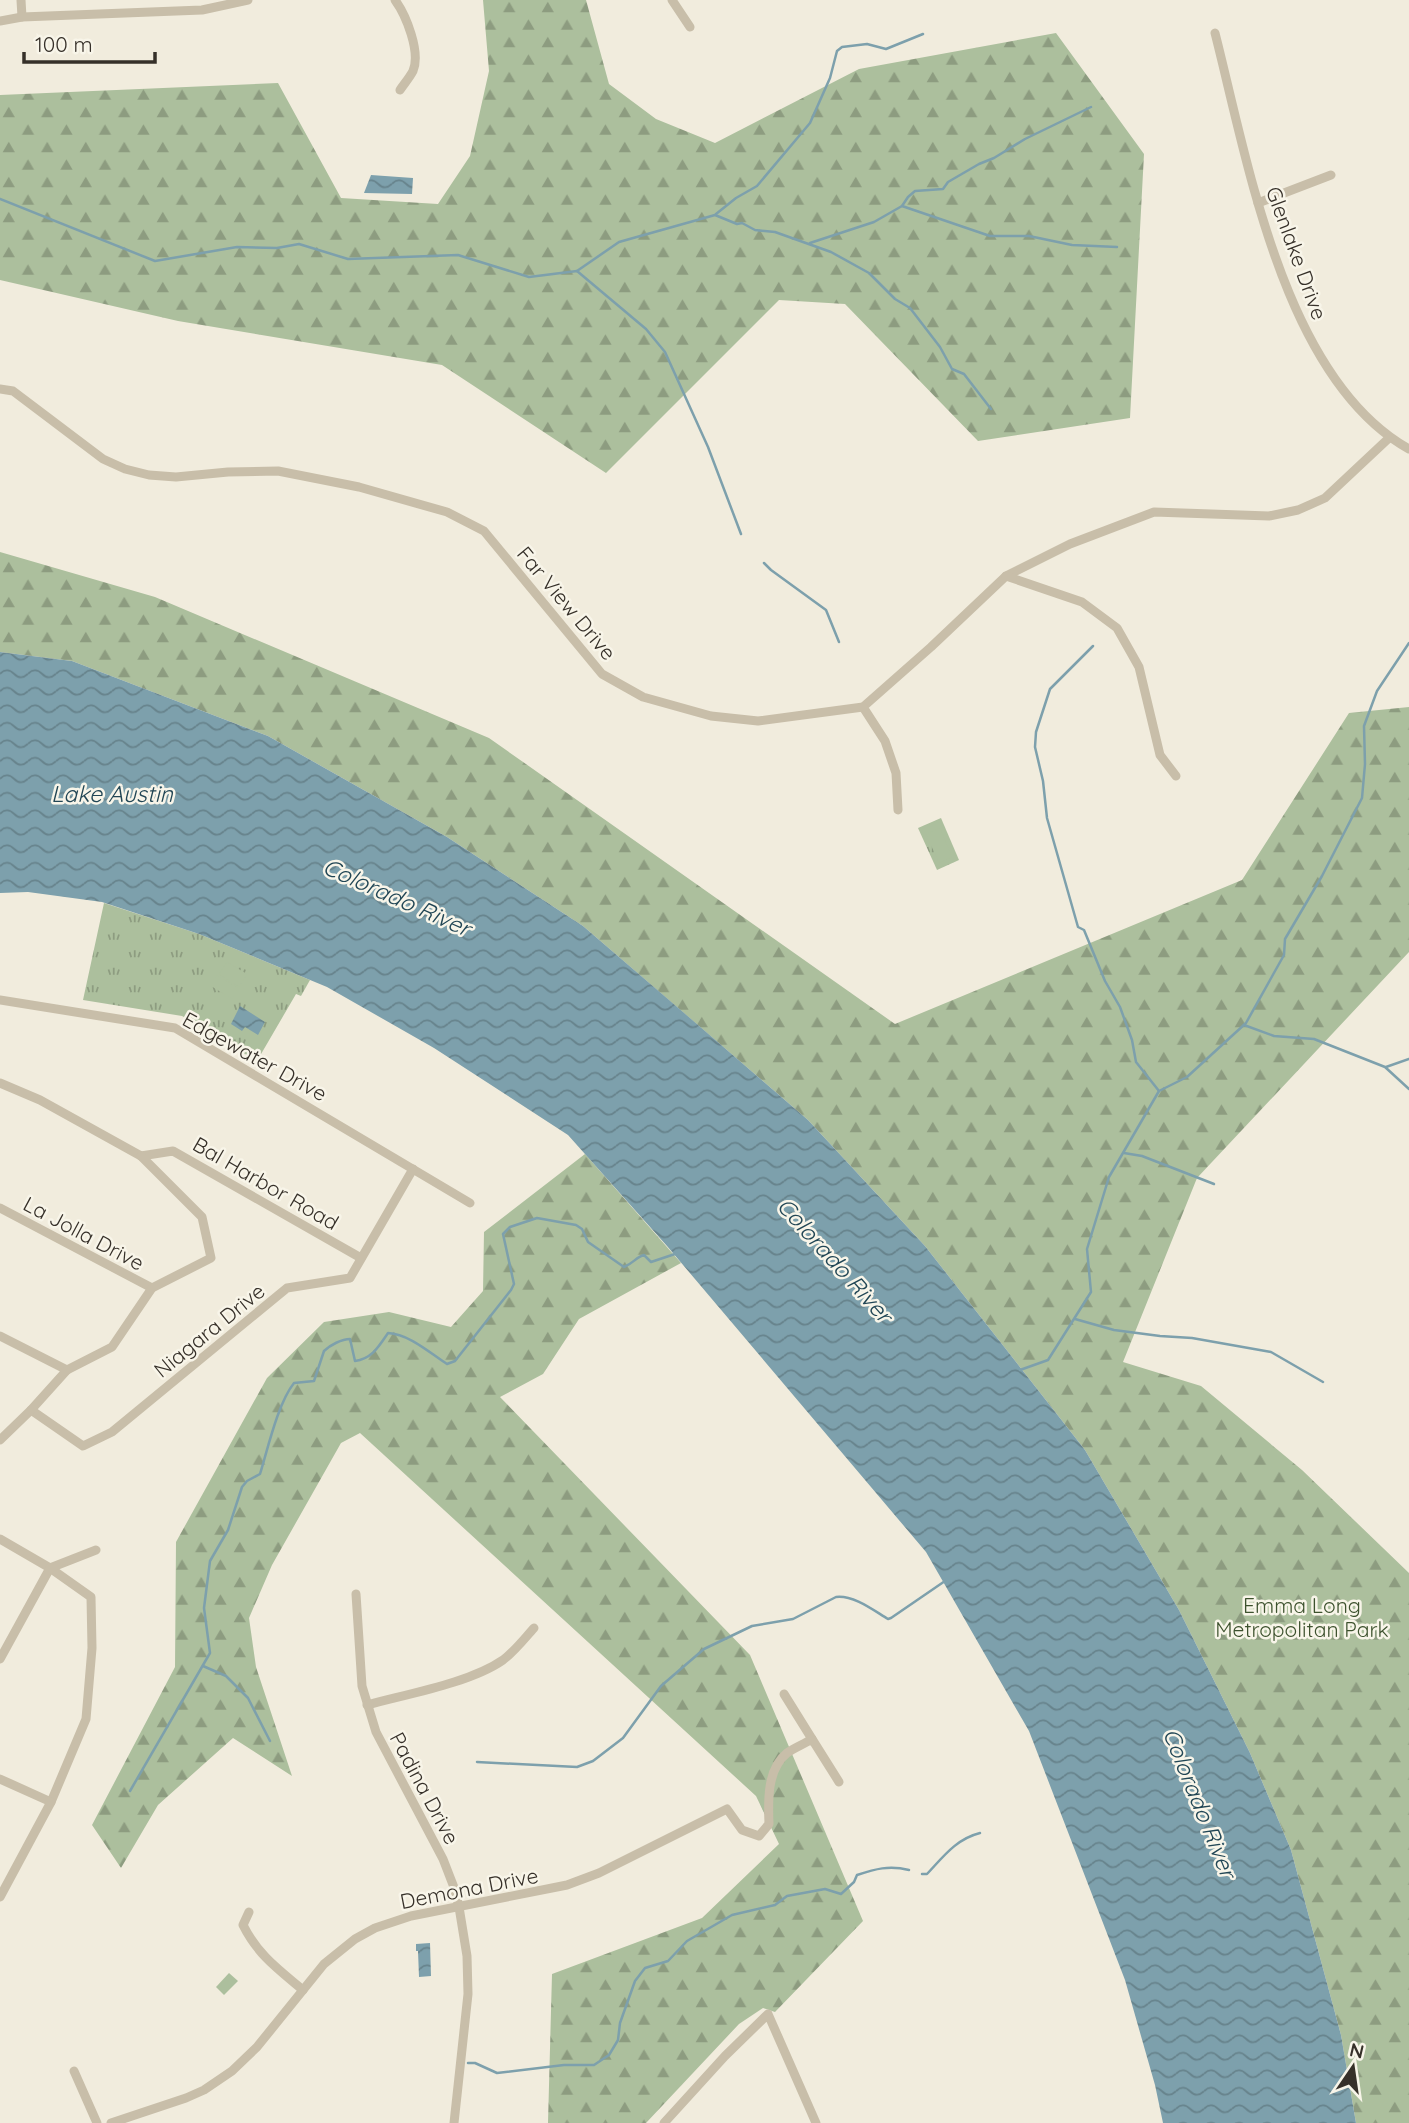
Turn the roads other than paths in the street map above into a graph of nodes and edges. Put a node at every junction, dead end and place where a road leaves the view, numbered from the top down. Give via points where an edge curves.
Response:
1 (21, 0) edge
2 (248, 0) edge
3 (395, 0) edge
4 (672, 0) edge
5 (178, 5) edge
6 (22, 17) junction
7 (0, 21) edge
8 (690, 27) dead end
9 (1215, 33) dead end
10 (400, 90) dead end
11 (1331, 176) dead end
12 (1258, 203) junction
13 (0, 389) edge
14 (1389, 438) junction
15 (1409, 449) edge
16 (1006, 576) junction
17 (863, 707) junction
18 (1176, 776) dead end
19 (898, 810) dead end
20 (0, 1000) edge
21 (0, 1083) edge
22 (141, 1156) junction
23 (414, 1169) junction
24 (470, 1203) dead end
25 (0, 1208) edge
26 (362, 1258) junction
27 (152, 1288) junction
28 (0, 1336) edge
29 (67, 1370) junction
30 (31, 1410) junction
31 (0, 1440) edge
32 (0, 1539) edge
33 (96, 1550) dead end
34 (50, 1567) junction
35 (356, 1594) dead end
36 (534, 1628) dead end
37 (0, 1659) edge
38 (784, 1694) dead end
39 (367, 1705) junction
40 (812, 1739) junction
41 (0, 1779) edge
42 (839, 1782) dead end
43 (51, 1802) junction
44 (0, 1897) edge
45 (459, 1907) junction
46 (249, 1912) dead end
47 (303, 1990) junction
48 (74, 2071) dead end
49 (97, 2123) edge
50 (111, 2123) edge
51 (454, 2123) edge
52 (664, 2123) edge
53 (816, 2123) edge

1 - 6 street
2 - 5 street via 222,7
3 - 10 street via 409,24 415,58 414,69
4 - 8 street
5 - 6 street
6 - 7 street
9 - 12 street, Glenlake Drive
11 - 12 street
12 - 14 street, Glenlake Drive via 1309,337 1343,391
13 - 17 street, Far View Drive via 13,391 103,459 125,469 176,477 278,471 359,487 447,512 484,531 602,674 643,697 710,716 758,721
14 - 15 street, Glenlake Drive
14 - 16 street via 1325,498 1298,510 1269,516 1154,512 1070,544
16 - 17 street
16 - 18 street via 1082,602 1117,628 1139,667 1160,755
17 - 19 street via 889,751 896,773
20 - 23 street, Edgewater Drive via 175,1028
21 - 22 street
22 - 26 street, Bal Harbor Road via 173,1151
22 - 27 street via 202,1217 211,1258
23 - 24 street, Edgewater Drive
23 - 26 street, Niagara Drive
25 - 27 street, La Jolla Drive
26 - 30 street, Niagara Drive via 350,1278 287,1288 112,1432 83,1447
27 - 29 street via 112,1347
28 - 29 street
29 - 30 street
30 - 31 street
32 - 34 street
33 - 34 street
34 - 37 street
34 - 43 street via 91,1597 92,1648 86,1719
35 - 39 street, Padina Drive
36 - 39 street via 515,1650 486,1670
38 - 40 street
39 - 45 street, Padina Drive via 376,1732 446,1866
40 - 42 street
40 - 45 street, Demona Drive via 785,1755 773,1773 769,1824 759,1836 742,1830 727,1809 567,1885
41 - 43 street
43 - 44 street
45 - 47 street, Demona Drive via 375,1928 341,1949
45 - 51 street, Padina Drive via 468,1994
46 - 47 street via 243,1925 258,1951
47 - 50 street, Demona Drive via 257,2047 219,2080 174,2103
48 - 49 street
52 - 53 street via 768,2014

